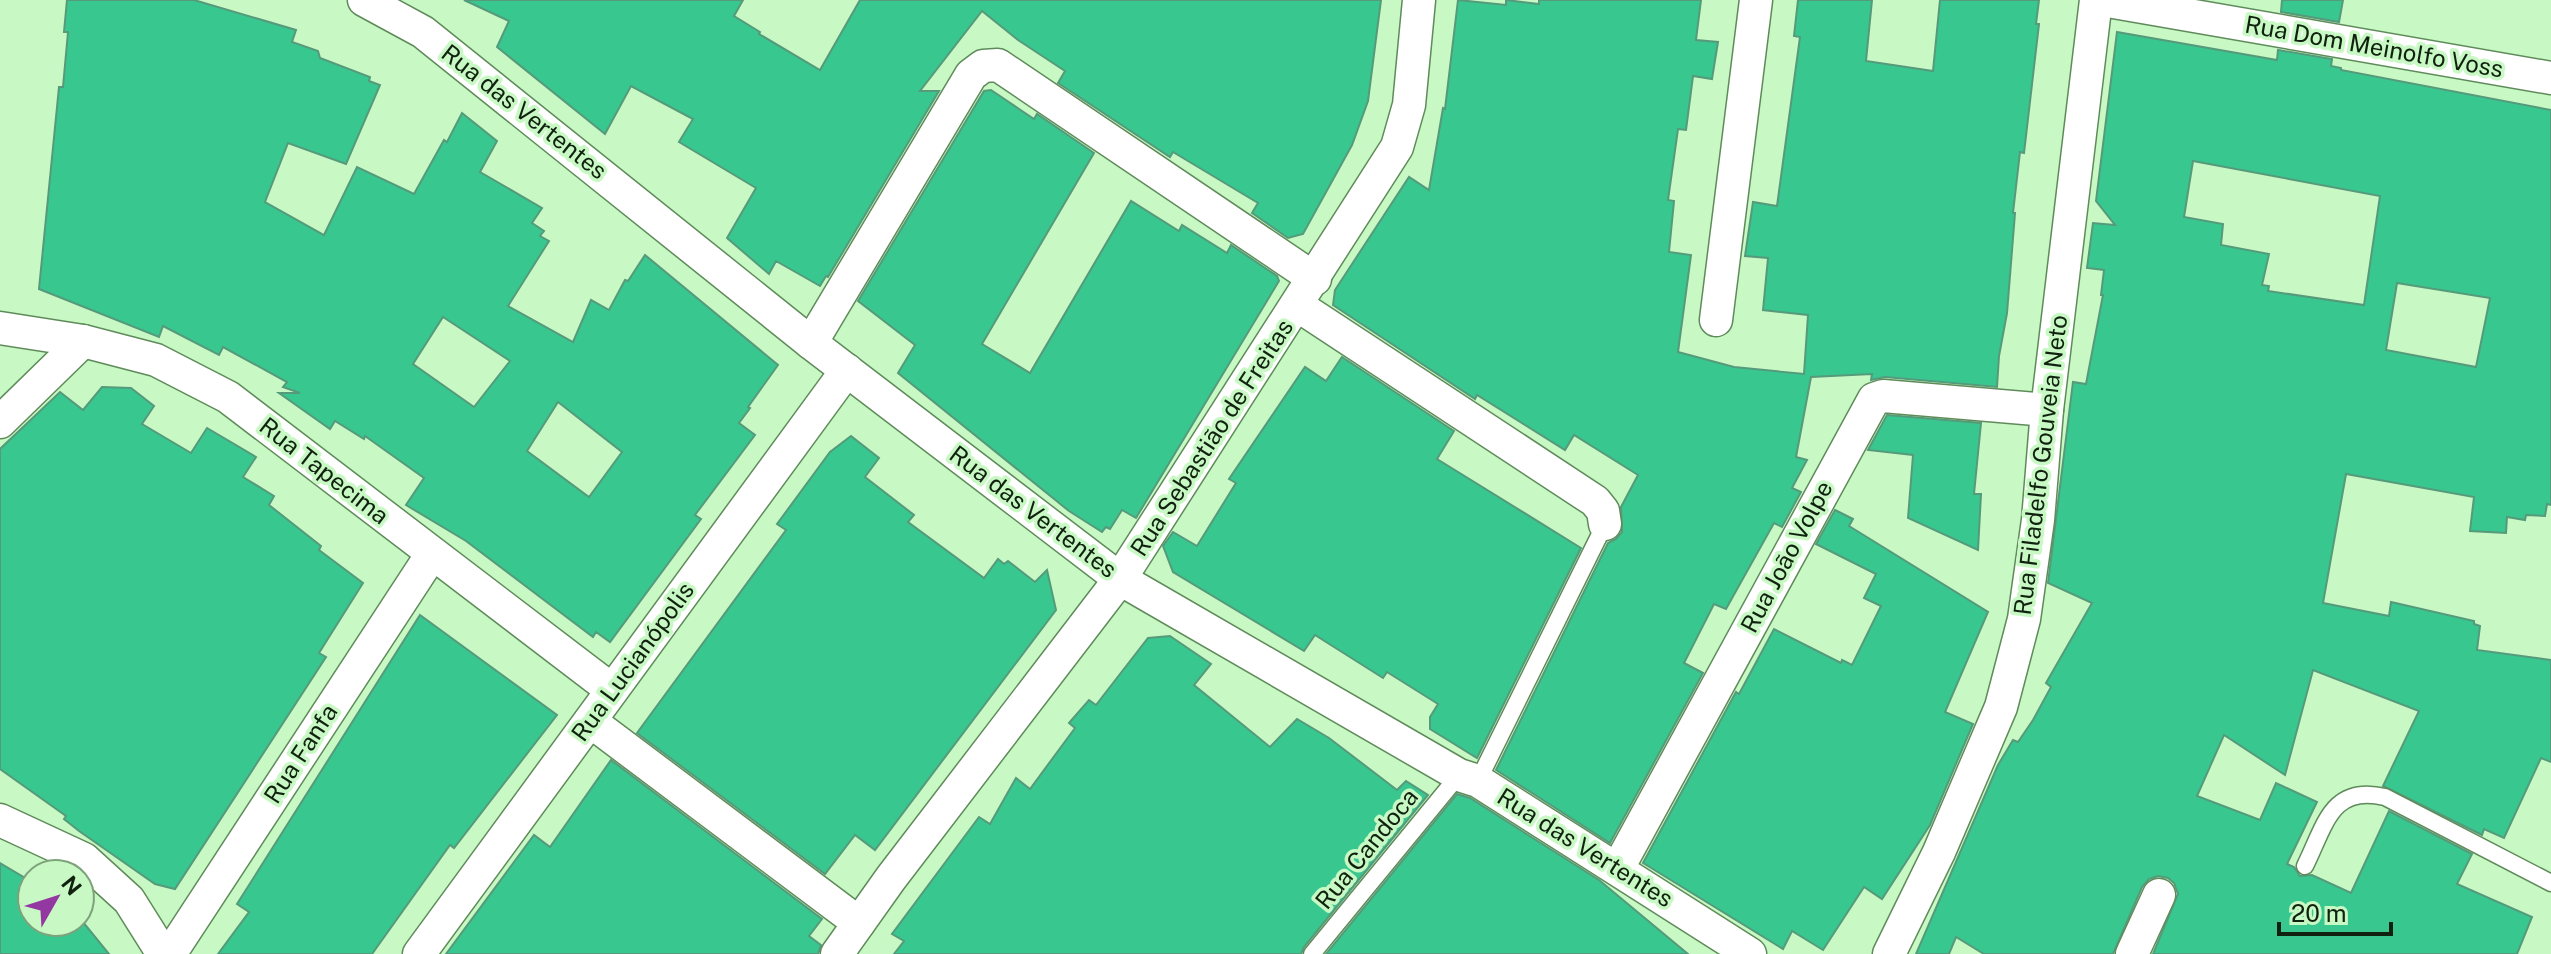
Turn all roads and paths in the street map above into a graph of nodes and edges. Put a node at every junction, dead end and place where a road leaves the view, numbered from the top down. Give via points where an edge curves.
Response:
1 (364, 0) edge
2 (1419, 0) edge
3 (1756, 0) edge
4 (2096, 0) edge
5 (2102, 0) edge
6 (2551, 78) edge
7 (1306, 292) junction
8 (1716, 320) dead end
9 (0, 328) edge
10 (83, 341) junction
11 (811, 343) junction
12 (847, 370) junction
13 (2047, 410) junction
14 (0, 422) edge
15 (1605, 524) joint
16 (432, 554) junction
17 (1120, 579) junction
18 (612, 690) junction
19 (590, 721) junction
20 (1469, 778) junction
21 (0, 820) edge
22 (2305, 866) dead end
23 (1618, 868) junction
24 (2551, 883) edge
25 (2159, 895) dead end
26 (859, 923) junction
27 (163, 954) edge
28 (170, 954) edge
29 (419, 954) edge
30 (837, 954) edge
31 (1312, 954) edge
32 (1750, 954) edge
33 (1889, 954) edge
34 (2132, 954) edge

1 - 11 street, Rua das Vertentes via 423,32
2 - 7 street, Rua Sebastião de Freitas via 1409,105 1397,147
3 - 8 street
4 - 13 street, Rua Filadelfo Gouveia Neto
5 - 6 street, Rua Dom Meinolfo Voss
7 - 11 street via 998,65 983,66 971,75
7 - 15 street via 1595,501
7 - 17 street, Rua Sebastião de Freitas
9 - 10 street, Rua Tapecima
10 - 14 street
10 - 16 street, Rua Tapecima via 156,360 228,397
11 - 12 street, Rua das Vertentes
12 - 17 street, Rua das Vertentes
12 - 18 street, Rua Lucianópolis
13 - 23 street, Rua João Volpe via 1874,399
13 - 33 street, Rua Filadelfo Gouveia Neto via 2024,619 2001,707
15 - 20 lane, Rua Candoca
16 - 18 street, Rua Tapecima
16 - 28 street, Rua Fanfa
17 - 20 street, Rua das Vertentes
17 - 26 street, Rua Sebastião de Freitas
18 - 19 street, Rua Lucianópolis
19 - 26 street
19 - 29 street, Rua Lucianópolis
20 - 23 street, Rua das Vertentes
20 - 31 lane, Rua Candoca
21 - 27 street via 84,859 129,900
22 - 24 lane via 2340,802 2369,793
23 - 32 street, Rua das Vertentes
25 - 34 street
26 - 30 street, Rua Sebastião de Freitas

